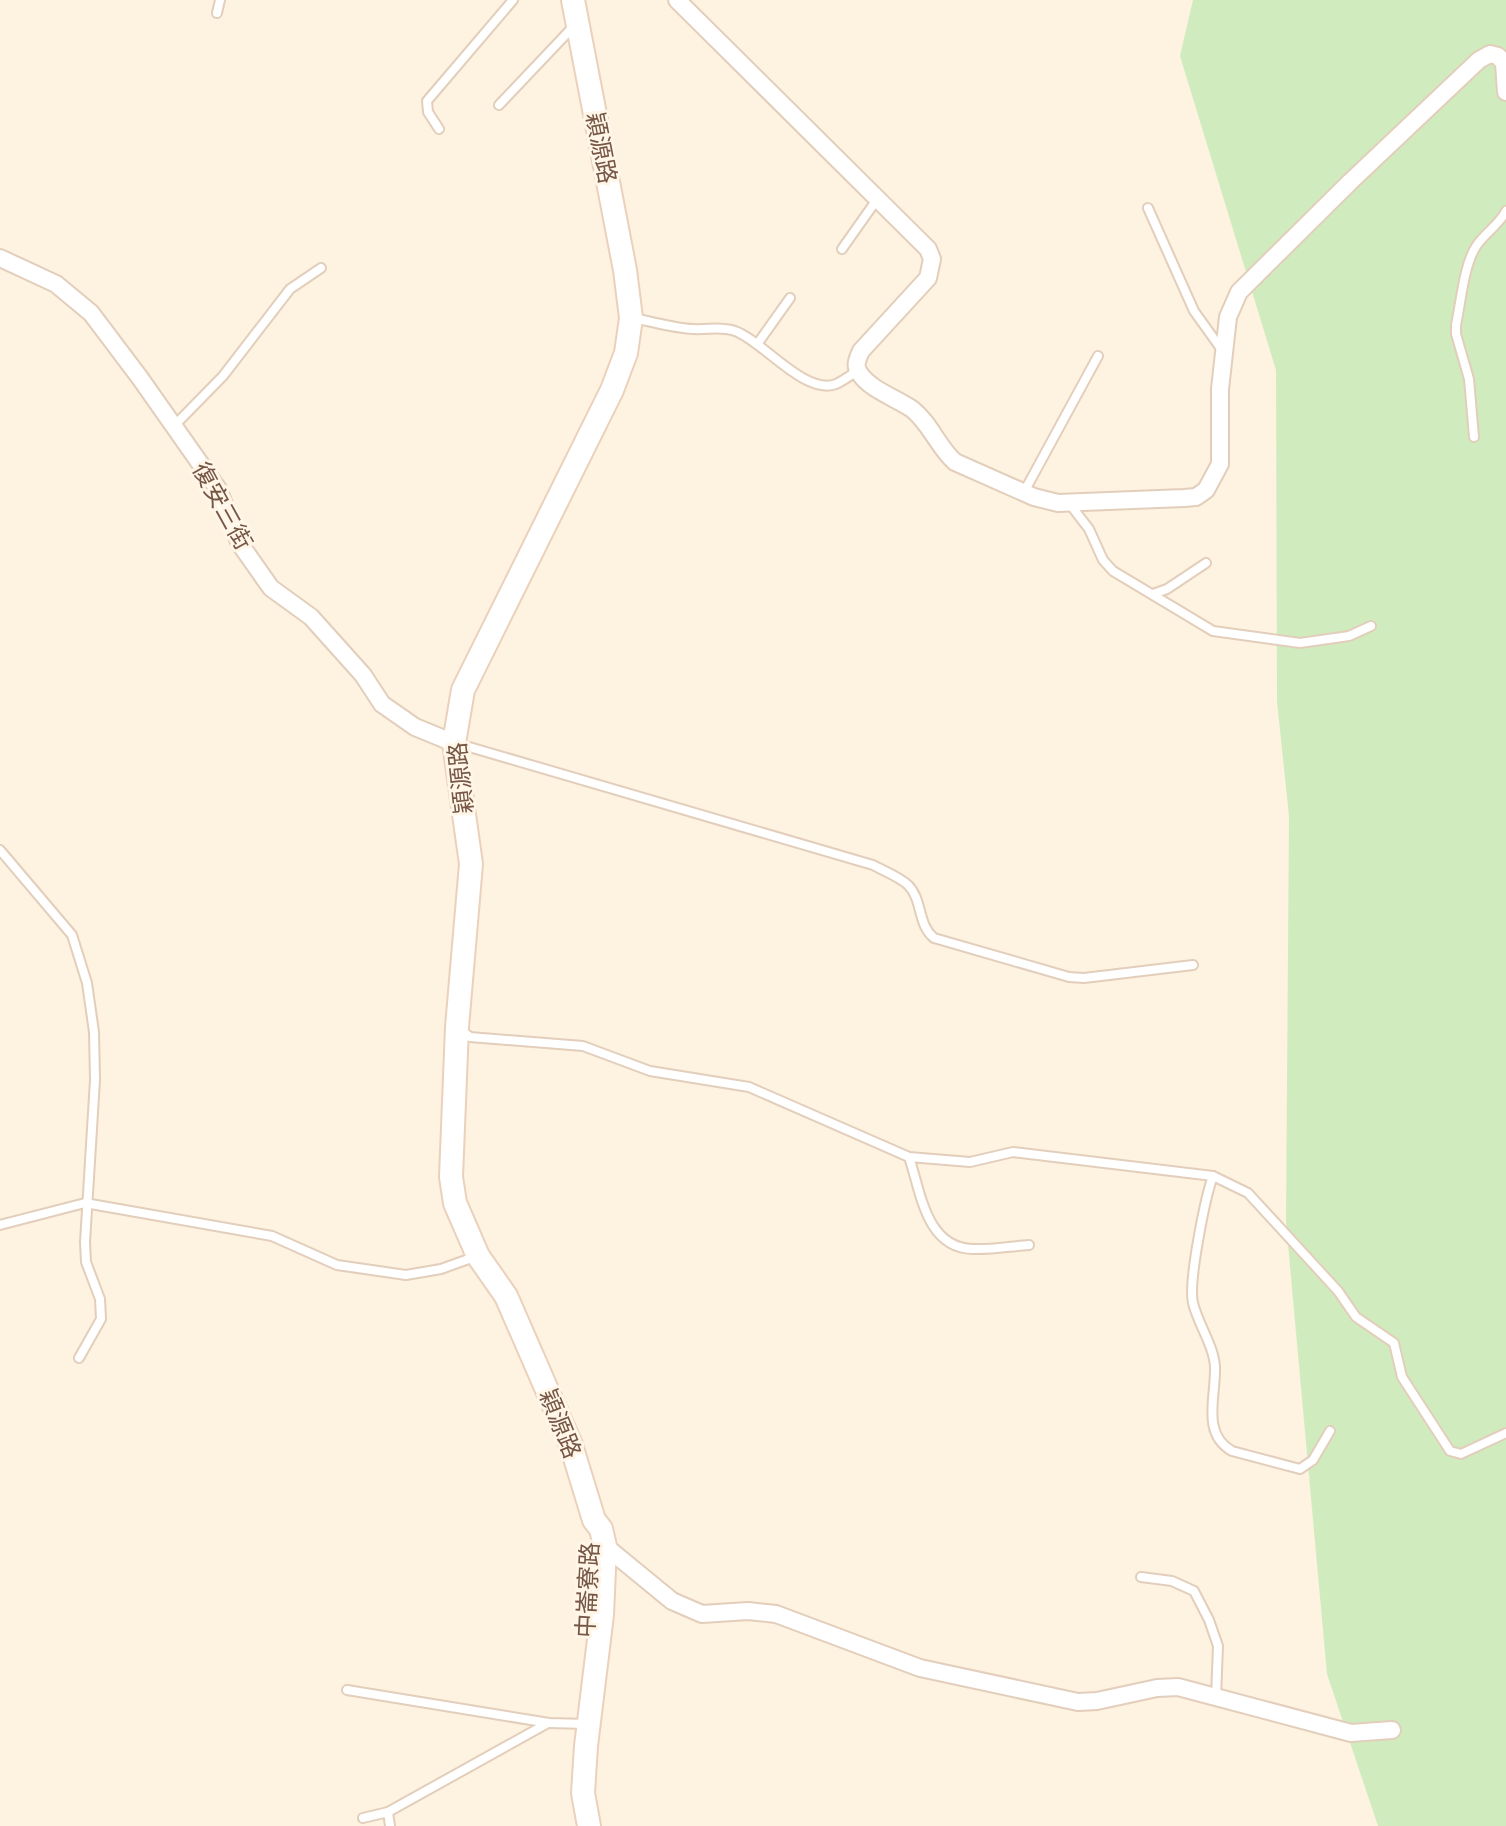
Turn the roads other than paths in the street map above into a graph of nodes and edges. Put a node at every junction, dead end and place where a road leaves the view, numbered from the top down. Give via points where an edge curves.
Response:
1 (220, 0) edge
2 (513, 0) edge
3 (573, 0) edge
4 (677, 0) edge
5 (217, 13) dead end
6 (576, 24) junction
7 (1506, 92) edge
8 (499, 105) dead end
9 (439, 129) dead end
10 (879, 198) junction
11 (1148, 208) dead end
12 (1506, 211) edge
13 (842, 249) dead end
14 (0, 258) edge
15 (321, 268) dead end
16 (790, 298) dead end
17 (631, 318) junction
18 (758, 343) junction
19 (1224, 354) junction
20 (1098, 356) dead end
21 (857, 371) junction
22 (174, 426) junction
23 (1474, 437) dead end
24 (1024, 492) junction
25 (1068, 503) junction
26 (1206, 563) dead end
27 (1153, 594) junction
28 (1371, 626) dead end
29 (454, 743) junction
30 (0, 850) edge
31 (1193, 965) dead end
32 (457, 1027) junction
33 (909, 1157) junction
34 (1213, 1176) junction
35 (85, 1203) junction
36 (0, 1225) edge
37 (1029, 1245) dead end
38 (478, 1256) junction
39 (79, 1358) dead end
40 (1330, 1431) dead end
41 (1506, 1433) edge
42 (594, 1520) junction
43 (605, 1546) junction
44 (1141, 1577) dead end
45 (347, 1690) dead end
46 (1216, 1698) junction
47 (549, 1723) junction
48 (582, 1724) junction
49 (1392, 1730) dead end
50 (388, 1812) junction
51 (363, 1818) dead end
52 (390, 1826) edge
53 (576, 1826) edge
54 (589, 1826) edge

1 - 5 lane
2 - 9 lane via 427,101
3 - 6 street, 穎源路
4 - 10 street
6 - 8 lane
6 - 17 street, 穎源路
7 - 19 street via 1504,63 1490,54 1479,60 1239,292 1228,317
10 - 13 lane
10 - 21 street via 932,259 928,278 861,351
11 - 19 lane via 1194,311
12 - 23 lane via 1471,256 1456,325 1469,379
14 - 22 street, 復安三街 via 56,284 91,313
15 - 22 lane via 284,295 223,376
16 - 18 lane
17 - 18 lane via 691,329 721,327
17 - 29 street, 穎源路 via 626,353 612,390 463,690
18 - 21 lane via 780,364 816,383 834,385
19 - 25 street via 1220,464 1206,490 1196,497
20 - 24 lane
21 - 24 street via 913,411 955,462
22 - 29 street, 復安三街 via 218,489 240,544 271,588 311,617 382,704 415,727
24 - 25 street
25 - 27 lane via 1089,529 1103,560
26 - 27 lane
27 - 28 lane via 1213,631 1300,643 1349,636
29 - 31 lane via 873,865 907,884 926,932 934,938 1069,977
29 - 32 street, 穎源路 via 471,864
30 - 35 lane via 72,935 87,983 95,1080
32 - 33 lane via 470,1037 583,1046 650,1071 749,1087
32 - 38 street, 穎源路 via 451,1177 455,1203
33 - 34 lane via 970,1162 1013,1152
33 - 37 lane via 941,1239 971,1249
34 - 40 lane via 1204,1201 1192,1300 1215,1364 1212,1432 1232,1451 1300,1469 1313,1460
34 - 41 lane via 1248,1193 1356,1317 1394,1343 1402,1377 1450,1451 1461,1454
35 - 36 lane
35 - 38 lane via 272,1236 337,1265 406,1275
35 - 39 lane via 86,1262 100,1299 101,1319
38 - 42 street, 穎源路 via 506,1296 571,1445
42 - 43 street, 中崙寮路
42 - 48 street, 中崙寮路
43 - 46 street via 672,1601 702,1614 776,1614 920,1668 1078,1702 1178,1687
43 - 48 street, 中崙寮路 via 602,1615
44 - 46 lane via 1172,1581 1194,1591 1218,1646
45 - 47 lane
46 - 49 street via 1351,1733
47 - 48 lane
47 - 50 lane
48 - 53 street, 中崙寮路 via 570,1794
48 - 54 street, 中崙寮路
50 - 51 lane
50 - 52 lane

